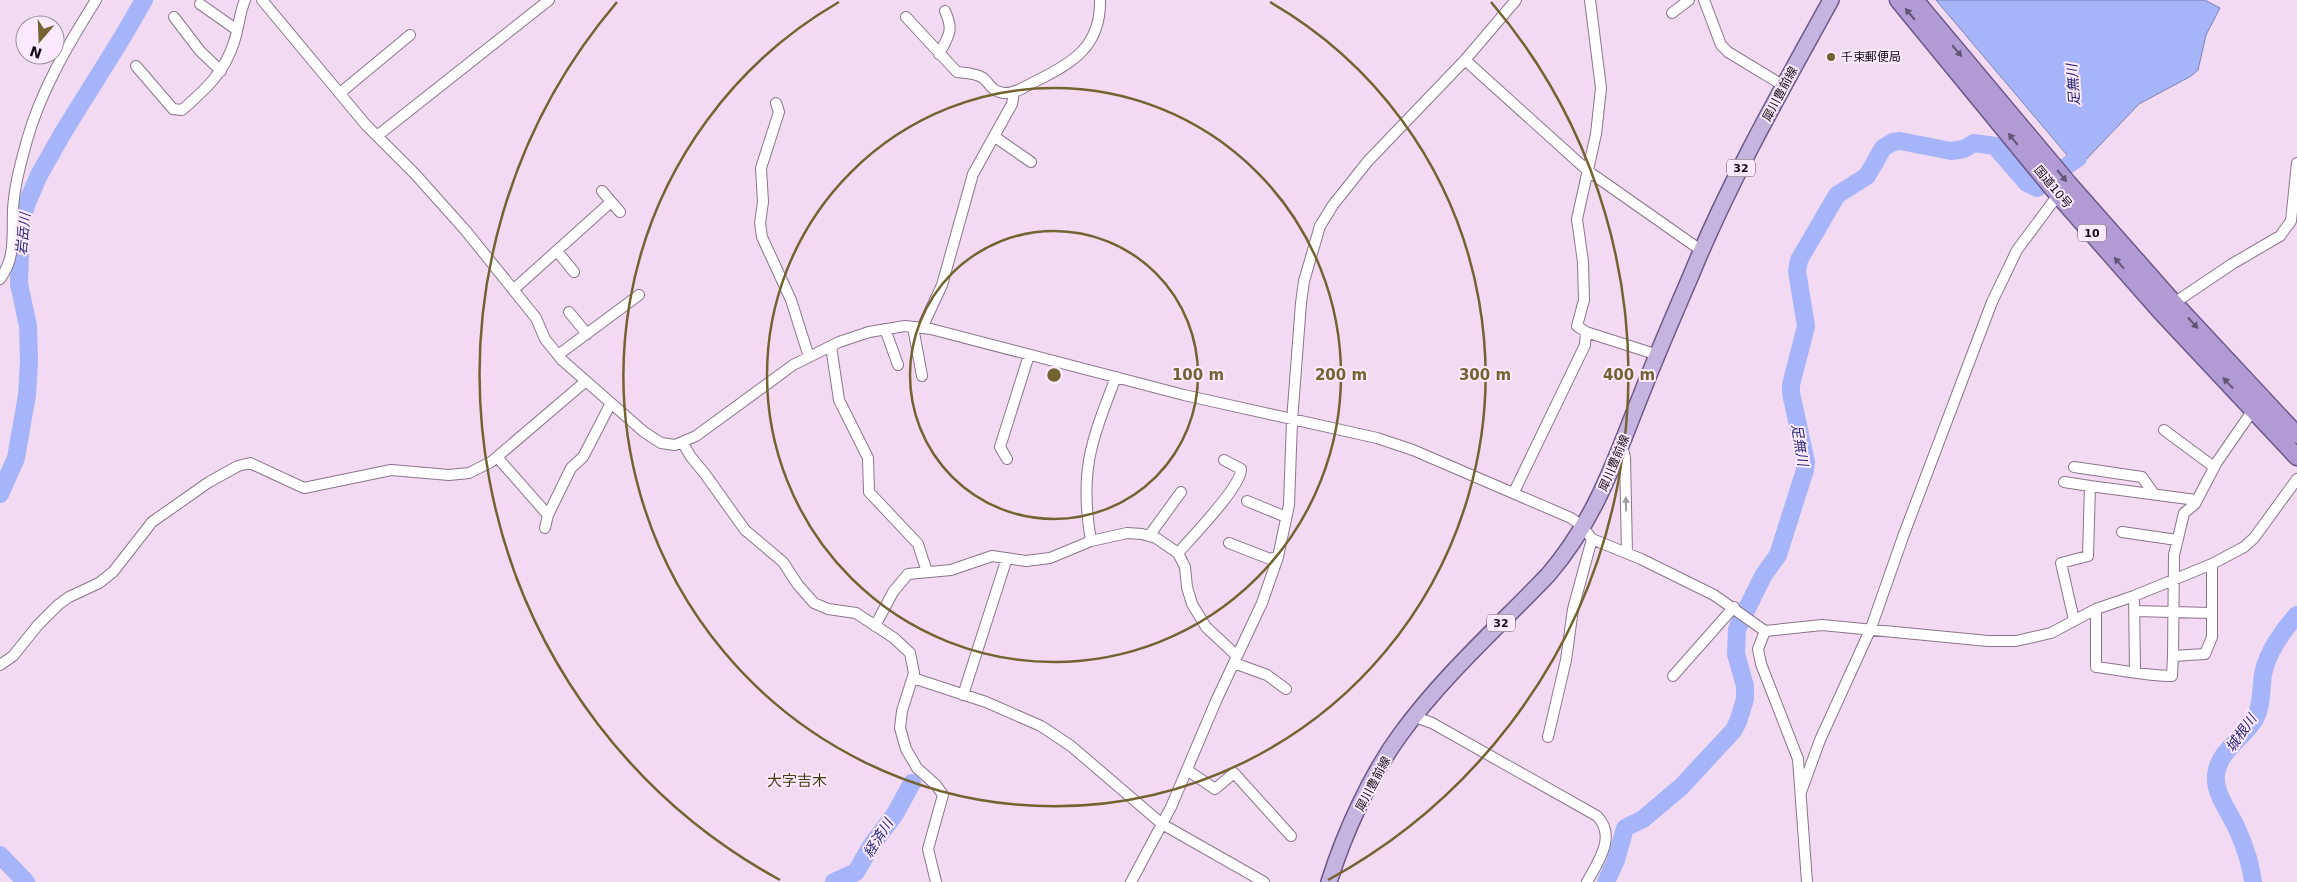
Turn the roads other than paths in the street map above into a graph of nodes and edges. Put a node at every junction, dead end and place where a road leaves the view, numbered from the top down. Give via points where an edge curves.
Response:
1 (96, 0) edge
2 (245, 0) edge
3 (262, 0) edge
4 (549, 0) edge
5 (1100, 0) edge
6 (1516, 0) edge
7 (1590, 0) edge
8 (1689, 0) edge
9 (1704, 0) edge
10 (1831, 0) edge
11 (1898, 0) edge
12 (1915, 0) edge
13 (200, 4) dead end
14 (945, 12) dead end
15 (1672, 13) dead end
16 (174, 17) dead end
17 (906, 17) dead end
18 (237, 30) junction
19 (410, 35) dead end
20 (939, 54) junction
21 (1465, 60) junction
22 (136, 66) dead end
23 (221, 71) junction
24 (1784, 86) junction
25 (1014, 92) junction
26 (340, 93) junction
27 (776, 103) dead end
28 (377, 136) junction
29 (995, 137) junction
30 (1031, 162) dead end
31 (2297, 163) edge
32 (1588, 171) junction
33 (602, 192) dead end
34 (2058, 195) junction
35 (611, 202) junction
36 (620, 212) dead end
37 (2297, 227) edge
38 (2285, 229) junction
39 (557, 251) junction
40 (1702, 251) junction
41 (574, 272) dead end
42 (0, 279) edge
43 (513, 290) junction
44 (639, 295) dead end
45 (2174, 303) junction
46 (569, 312) dead end
47 (918, 328) junction
48 (885, 329) junction
49 (1586, 332) junction
50 (587, 334) junction
51 (831, 346) junction
52 (1029, 354) junction
53 (558, 355) junction
54 (1658, 355) junction
55 (809, 357) junction
56 (898, 365) dead end
57 (922, 376) dead end
58 (1116, 377) junction
59 (586, 381) junction
60 (611, 403) junction
61 (2253, 410) junction
62 (1292, 421) junction
63 (2164, 430) dead end
64 (2297, 435) edge
65 (682, 442) junction
66 (1622, 444) junction
67 (497, 457) junction
68 (2297, 457) edge
69 (1007, 459) dead end
70 (1224, 460) dead end
71 (2074, 466) dead end
72 (2214, 467) junction
73 (2297, 479) edge
74 (2064, 482) dead end
75 (2090, 486) junction
76 (1181, 492) dead end
77 (1514, 492) junction
78 (2154, 494) junction
79 (2196, 500) junction
80 (1247, 501) dead end
81 (548, 514) junction
82 (1286, 518) junction
83 (545, 528) dead end
84 (2122, 532) dead end
85 (1588, 533) junction
86 (1149, 536) junction
87 (2177, 540) junction
88 (1091, 541) junction
89 (1229, 543) dead end
90 (1178, 553) junction
91 (1627, 553) junction
92 (1278, 557) junction
93 (1006, 558) junction
94 (2212, 564) junction
95 (927, 572) junction
96 (2174, 578) junction
97 (2134, 596) junction
98 (1734, 607) junction
99 (2096, 608) junction
100 (2135, 611) junction
101 (2173, 613) junction
102 (2211, 613) junction
103 (2074, 620) junction
104 (875, 626) junction
105 (1871, 628) junction
106 (1765, 631) junction
107 (2172, 656) junction
108 (1236, 660) junction
109 (0, 665) edge
110 (2134, 672) junction
111 (1673, 676) dead end
112 (913, 678) junction
113 (1286, 689) dead end
114 (963, 694) junction
115 (1415, 717) junction
116 (1548, 736) dead end
117 (1187, 770) junction
118 (1801, 792) junction
119 (1162, 824) junction
120 (1291, 836) dead end
121 (936, 882) edge
122 (1131, 882) edge
123 (1264, 882) edge
124 (1329, 882) edge
125 (1587, 882) edge
126 (1807, 882) edge

1 - 42 street via 61,59 28,138 13,209 14,247
2 - 18 street
3 - 26 street
4 - 28 street
5 - 25 street via 1095,34 1083,51 1070,63
6 - 21 street
7 - 32 street via 1601,88
8 - 15 street
9 - 24 street via 1721,46
10 - 24 main road, 犀川豊前線 / 32
34 -> 11 highway, 国道10号 / 10
12 -> 45 highway, 国道10号 / 10 via 2068,184
13 - 18 street
14 - 20 street via 951,31
16 - 23 street via 200,51
17 - 20 street
18 - 23 street
19 - 26 street
20 - 25 street via 957,72 984,78 990,88 999,92
21 - 32 street
21 - 62 street via 1368,161 1325,216 1301,303
22 - 23 street via 174,109 182,110 212,85
24 - 40 main road, 犀川豊前線 / 32 via 1728,192
25 - 29 street via 1012,104
26 - 28 street
27 - 55 street via 779,112 761,168 763,202 760,223 762,237 791,300
28 - 43 street via 466,231
29 - 30 street
29 - 47 street via 973,174 942,285
31 - 38 street via 2291,221
32 - 40 street
32 - 49 street via 1577,219 1584,300 1577,326
33 - 35 street
61 -> 34 highway, 国道10号 / 10
34 - 105 street via 2017,250 1999,286
35 - 36 street
35 - 39 street
37 - 38 street
38 - 45 street via 2280,236
39 - 41 street
39 - 43 street
40 - 54 main road, 犀川豊前線 / 32
43 - 53 street via 536,318 545,339
44 - 50 street
45 -> 64 highway, 国道10号 / 10
46 - 50 street
47 - 48 street
47 - 52 street
47 - 57 street
48 - 51 street
48 - 56 street
49 - 54 street
49 - 77 street via 1585,345
50 - 53 street
51 - 55 street
51 - 95 street via 839,400 868,458 869,492 918,544
52 - 58 street
52 - 69 street via 1000,447
53 - 59 street
54 - 66 main road, 犀川豊前線 / 32
55 - 65 street via 793,365 696,436
58 - 62 street
58 - 88 street via 1095,432 1087,465 1086,498
59 - 60 street
59 - 67 street
60 - 65 street via 661,443 675,445
60 - 81 street via 583,456 571,468
61 - 68 highway, 国道10号 / 10
61 - 72 street
62 - 77 street via 1377,438
62 - 82 street
63 - 72 street
65 - 104 street via 745,530 783,562 814,602 828,609 856,613
66 - 85 main road, 犀川豊前線 / 32
91 -> 66 street via 1626,458
67 - 81 street
67 - 109 street via 469,473 449,475 391,470 304,488 250,463 238,466 208,482 152,522 113,572 58,605 13,656
70 - 90 street via 1241,469 1241,475 1227,497
71 - 78 street via 2142,477
72 - 79 street
73 - 94 street via 2254,538
74 - 75 street
75 - 78 street
75 - 103 street via 2088,556 2061,563
76 - 86 street
77 - 85 street via 1572,518
78 - 79 street
79 - 87 street via 2184,513
80 - 82 street
81 - 83 street
82 - 92 street
84 - 87 street
85 - 91 street
85 - 115 main road, 犀川豊前線 / 32 via 1442,684
85 - 116 street via 1566,660
86 - 88 street via 1127,533
86 - 90 street
87 - 96 street
88 - 93 street via 1050,558 1026,561
89 - 92 street via 1270,559
90 - 108 street via 1185,567 1192,604 1206,627
91 - 98 street
92 - 108 street via 1262,603
93 - 95 street via 992,556 951,570
93 - 114 street
94 - 96 street
94 - 102 street
95 - 104 street via 908,574 901,581
96 - 97 street
96 - 101 street
97 - 99 street
97 - 100 street
98 - 106 street
98 - 111 street
99 - 103 street
99 - 110 street via 2096,667
100 - 101 street
100 - 110 street
101 - 102 street
101 - 107 street
102 - 107 street via 2212,637 2205,654
103 - 105 street via 2051,633 2016,641 1988,641
104 - 112 street via 910,653
105 - 106 street via 1822,625
105 - 118 street via 1820,740
106 - 118 street via 1758,649 1761,664 1798,759
107 - 110 street via 2172,676 2143,676
108 - 113 street via 1267,675
108 - 117 street
112 - 114 street
112 - 121 street via 900,728 906,749 917,768 943,795 928,849
114 - 119 street via 1041,726 1071,746
115 - 124 main road, 犀川豊前線 / 32 via 1399,736 1375,778
115 - 125 street via 1432,723 1597,816 1604,826 1607,840
117 - 119 street
117 - 120 street via 1215,789 1234,773
118 - 126 street
119 - 122 street
119 - 123 street

